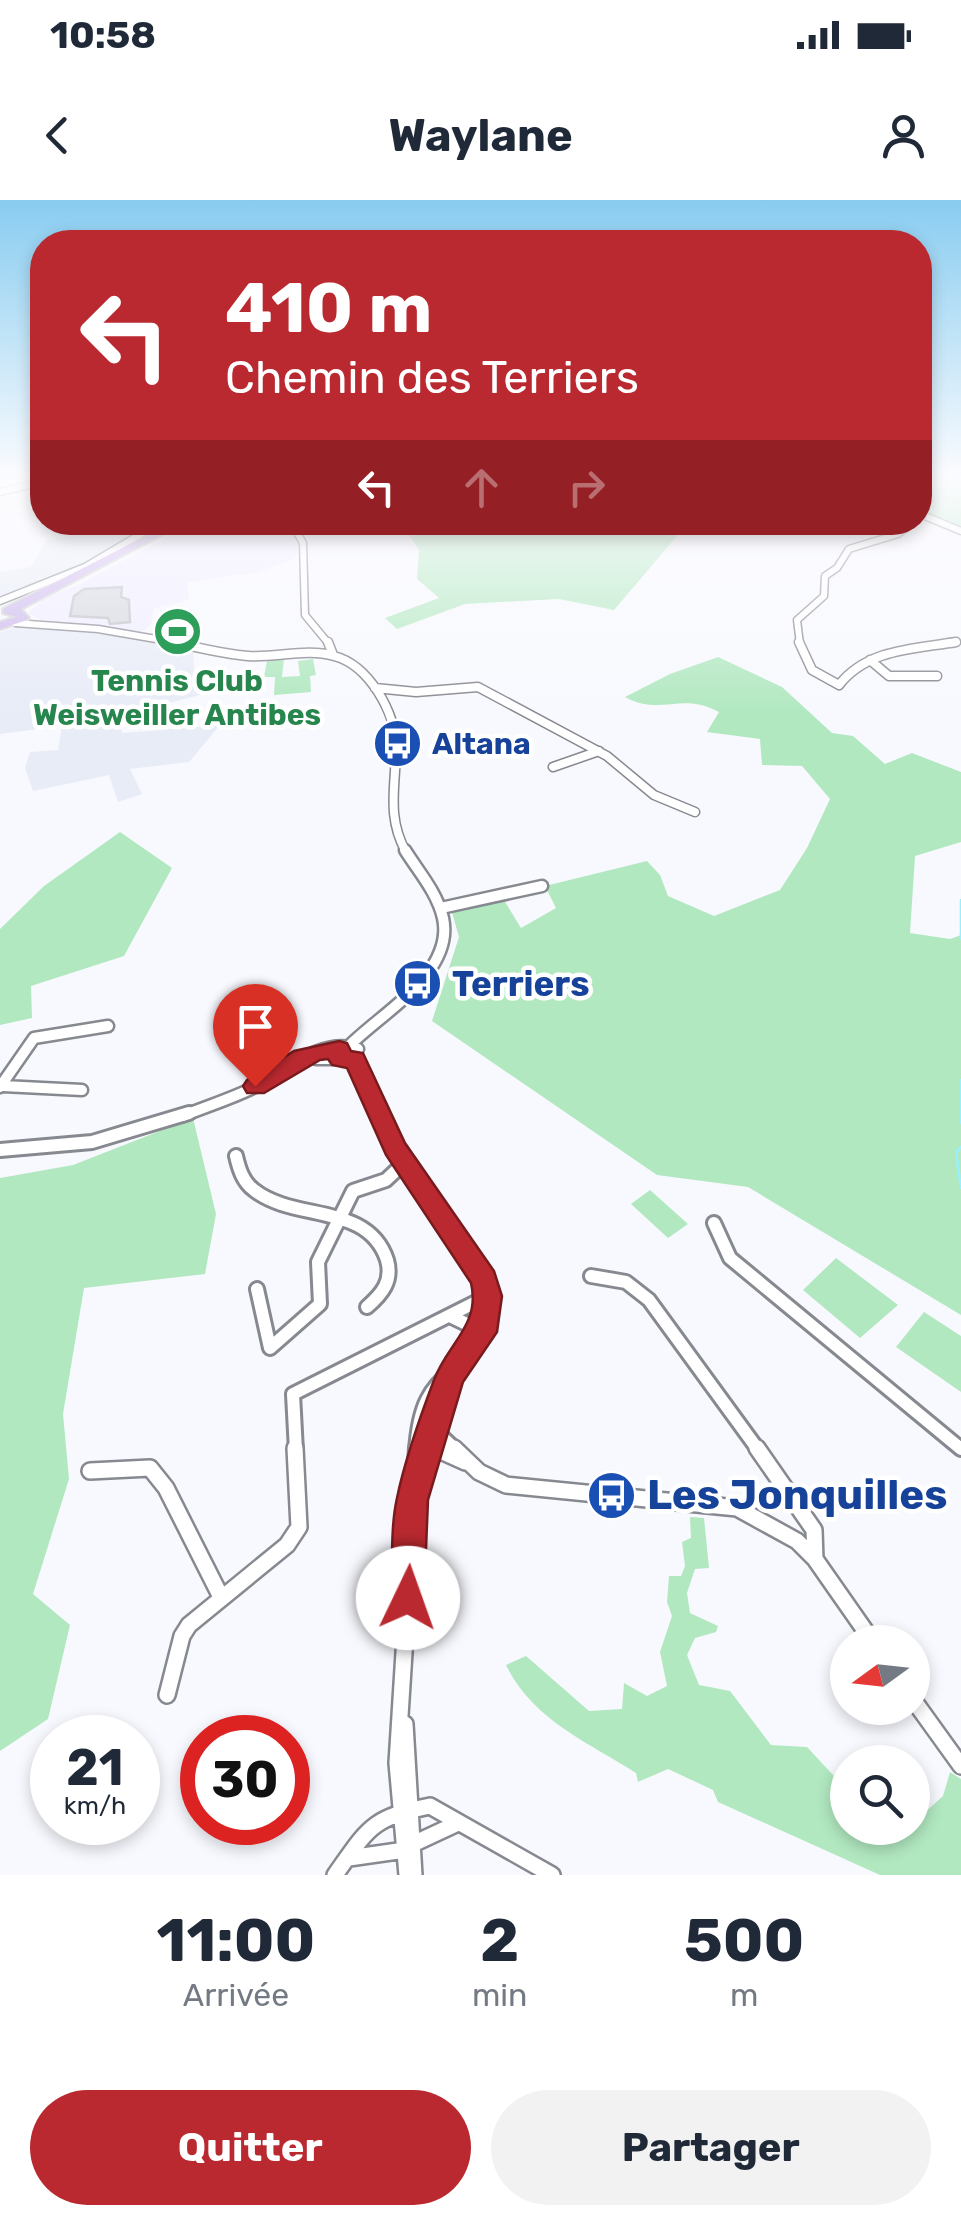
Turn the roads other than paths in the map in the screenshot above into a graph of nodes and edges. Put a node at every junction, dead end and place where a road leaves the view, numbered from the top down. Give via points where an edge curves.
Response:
1 (101, 558) edge
2 (116, 558) edge
3 (303, 558) edge
4 (844, 558) edge
5 (7, 616) edge
6 (956, 642) dead end
7 (332, 657) junction
8 (870, 660) junction
9 (889, 676) junction
10 (936, 676) dead end
11 (895, 687) dead end
12 (374, 688) junction
13 (599, 751) junction
14 (553, 768) dead end
15 (695, 812) dead end
16 (542, 886) dead end
17 (442, 908) junction
18 (108, 1026) dead end
19 (348, 1052) junction
20 (1, 1086) edge
21 (82, 1090) dead end
22 (0, 1150) edge
23 (236, 1156) dead end
24 (404, 1163) junction
25 (340, 1218) junction
26 (714, 1223) dead end
27 (591, 1276) dead end
28 (256, 1289) dead end
29 (488, 1296) junction
30 (367, 1307) dead end
31 (450, 1316) junction
32 (483, 1332) junction
33 (424, 1437) junction
34 (961, 1449) edge
35 (90, 1471) dead end
36 (803, 1512) junction
37 (797, 1541) junction
38 (815, 1559) junction
39 (221, 1597) junction
40 (861, 1625) edge
41 (167, 1694) dead end
42 (930, 1723) edge
43 (961, 1766) edge
44 (406, 1811) junction
45 (458, 1823) junction
46 (409, 1846) junction
47 (339, 1868) edge
48 (411, 1875) edge
49 (552, 1875) edge

1 - 5 street
2 - 5 main road
3 - 7 street via 305,615 325,634
4 - 8 street via 824,576 824,596 797,620 799,644 808,667 839,685 852,668
5 - 7 street via 232,654
6 - 8 street
7 - 12 street
8 - 9 street
9 - 10 street
9 - 11 street
12 - 13 street via 478,687
12 - 17 street via 397,736 394,828
13 - 14 street
13 - 15 street via 654,795
16 - 17 street
17 - 19 street via 446,938 436,961
18 - 20 street via 34,1038
19 - 22 street via 290,1064 165,1124 92,1142
19 - 24 street
20 - 21 street
23 - 25 street via 252,1190 272,1202
24 - 25 street via 386,1180 354,1191
24 - 29 street via 472,1258
25 - 28 street via 318,1262 320,1304 270,1348
25 - 30 street via 385,1251 385,1292
26 - 34 street via 730,1258
27 - 36 street via 622,1277 642,1291
29 - 31 street
29 - 32 street
31 - 32 street
31 - 39 street via 292,1394 299,1527 287,1545
32 - 33 street via 426,1396
33 - 37 street via 506,1485 737,1508
33 - 44 street via 412,1500 397,1763
35 - 39 street via 150,1468
36 - 37 street via 804,1534
36 - 38 street via 814,1530
37 - 38 street
38 - 40 street
39 - 41 street via 182,1636
42 - 43 street
44 - 45 street via 430,1806
44 - 46 street
44 - 47 street via 385,1815
45 - 46 street
45 - 49 street
46 - 47 street via 361,1853
46 - 48 street

